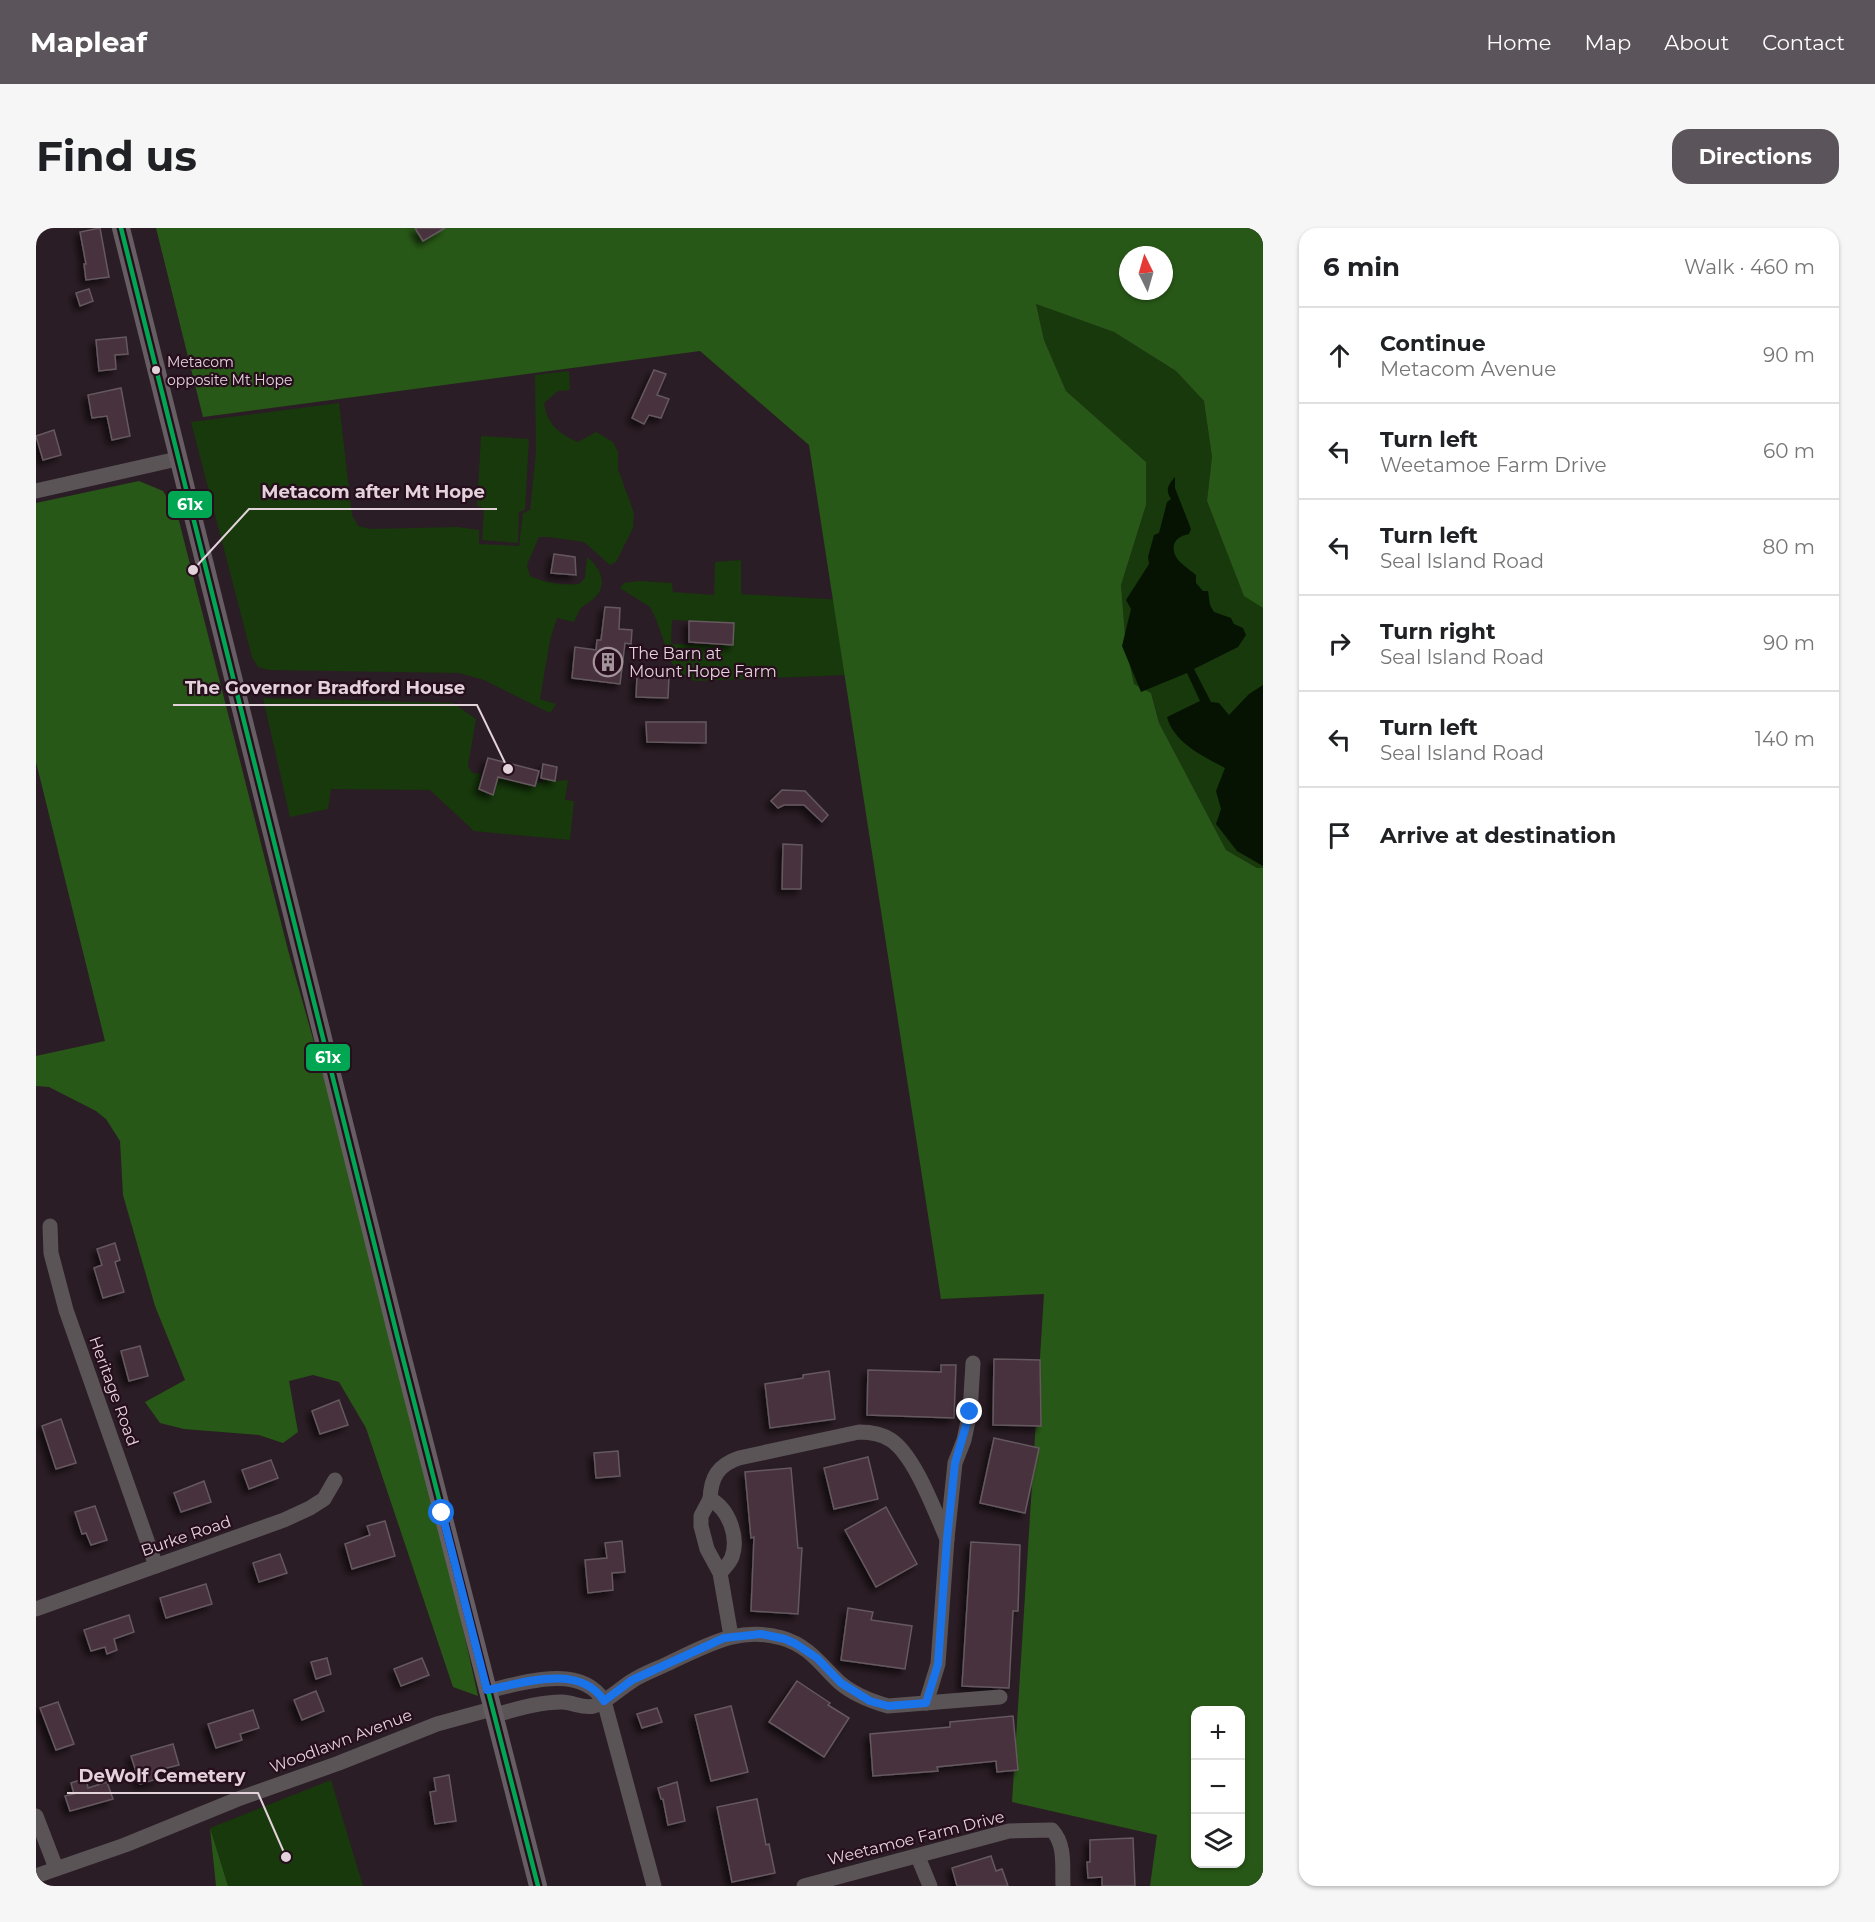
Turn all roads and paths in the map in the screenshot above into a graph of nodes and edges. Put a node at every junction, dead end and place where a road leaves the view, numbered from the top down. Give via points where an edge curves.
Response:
1 (121, 228) edge
2 (177, 459) junction
3 (36, 491) edge
4 (50, 1226) dead end
5 (973, 1363) dead end
6 (335, 1480) dead end
7 (710, 1498) junction
8 (947, 1539) junction
9 (156, 1566) junction
10 (720, 1573) junction
11 (36, 1609) edge
12 (731, 1636) junction
13 (544, 1679) junction
14 (487, 1690) junction
15 (1000, 1697) dead end
16 (604, 1701) junction
17 (550, 1702) junction
18 (926, 1703) junction
19 (494, 1712) junction
20 (36, 1816) edge
21 (918, 1857) junction
22 (56, 1868) junction
23 (36, 1876) edge
24 (538, 1886) edge
25 (654, 1886) edge
26 (804, 1886) edge
27 (930, 1886) edge
28 (1063, 1886) edge

1 - 2 main road
2 - 3 street
2 - 14 main road
4 - 9 street, Heritage Road via 51,1253 66,1310
5 - 8 street via 970,1412 955,1463
6 - 9 street, Burke Road via 324,1499 310,1508
7 - 8 street via 712,1481 728,1461 870,1432 889,1438 902,1449 929,1495
7 - 10 street via 701,1516 701,1526
7 - 10 street via 723,1509 733,1530 732,1557
8 - 18 street via 938,1664
9 - 11 street, Burke Road
10 - 12 street
12 - 16 street via 632,1680
12 - 18 street via 761,1634 796,1644 817,1658 841,1683 879,1704
13 - 14 street
13 - 16 street via 586,1684
13 - 17 street
14 - 19 main road
15 - 18 street
16 - 17 street via 590,1707
16 - 25 street
17 - 19 street
19 - 22 street, Woodlawn Avenue via 437,1724
19 - 24 main road
20 - 22 street
21 - 26 street, Weetamoe Farm Drive
21 - 27 street
21 - 28 street, Weetamoe Farm Drive via 1009,1832 1052,1830 1062,1846
22 - 23 street, Woodlawn Avenue

